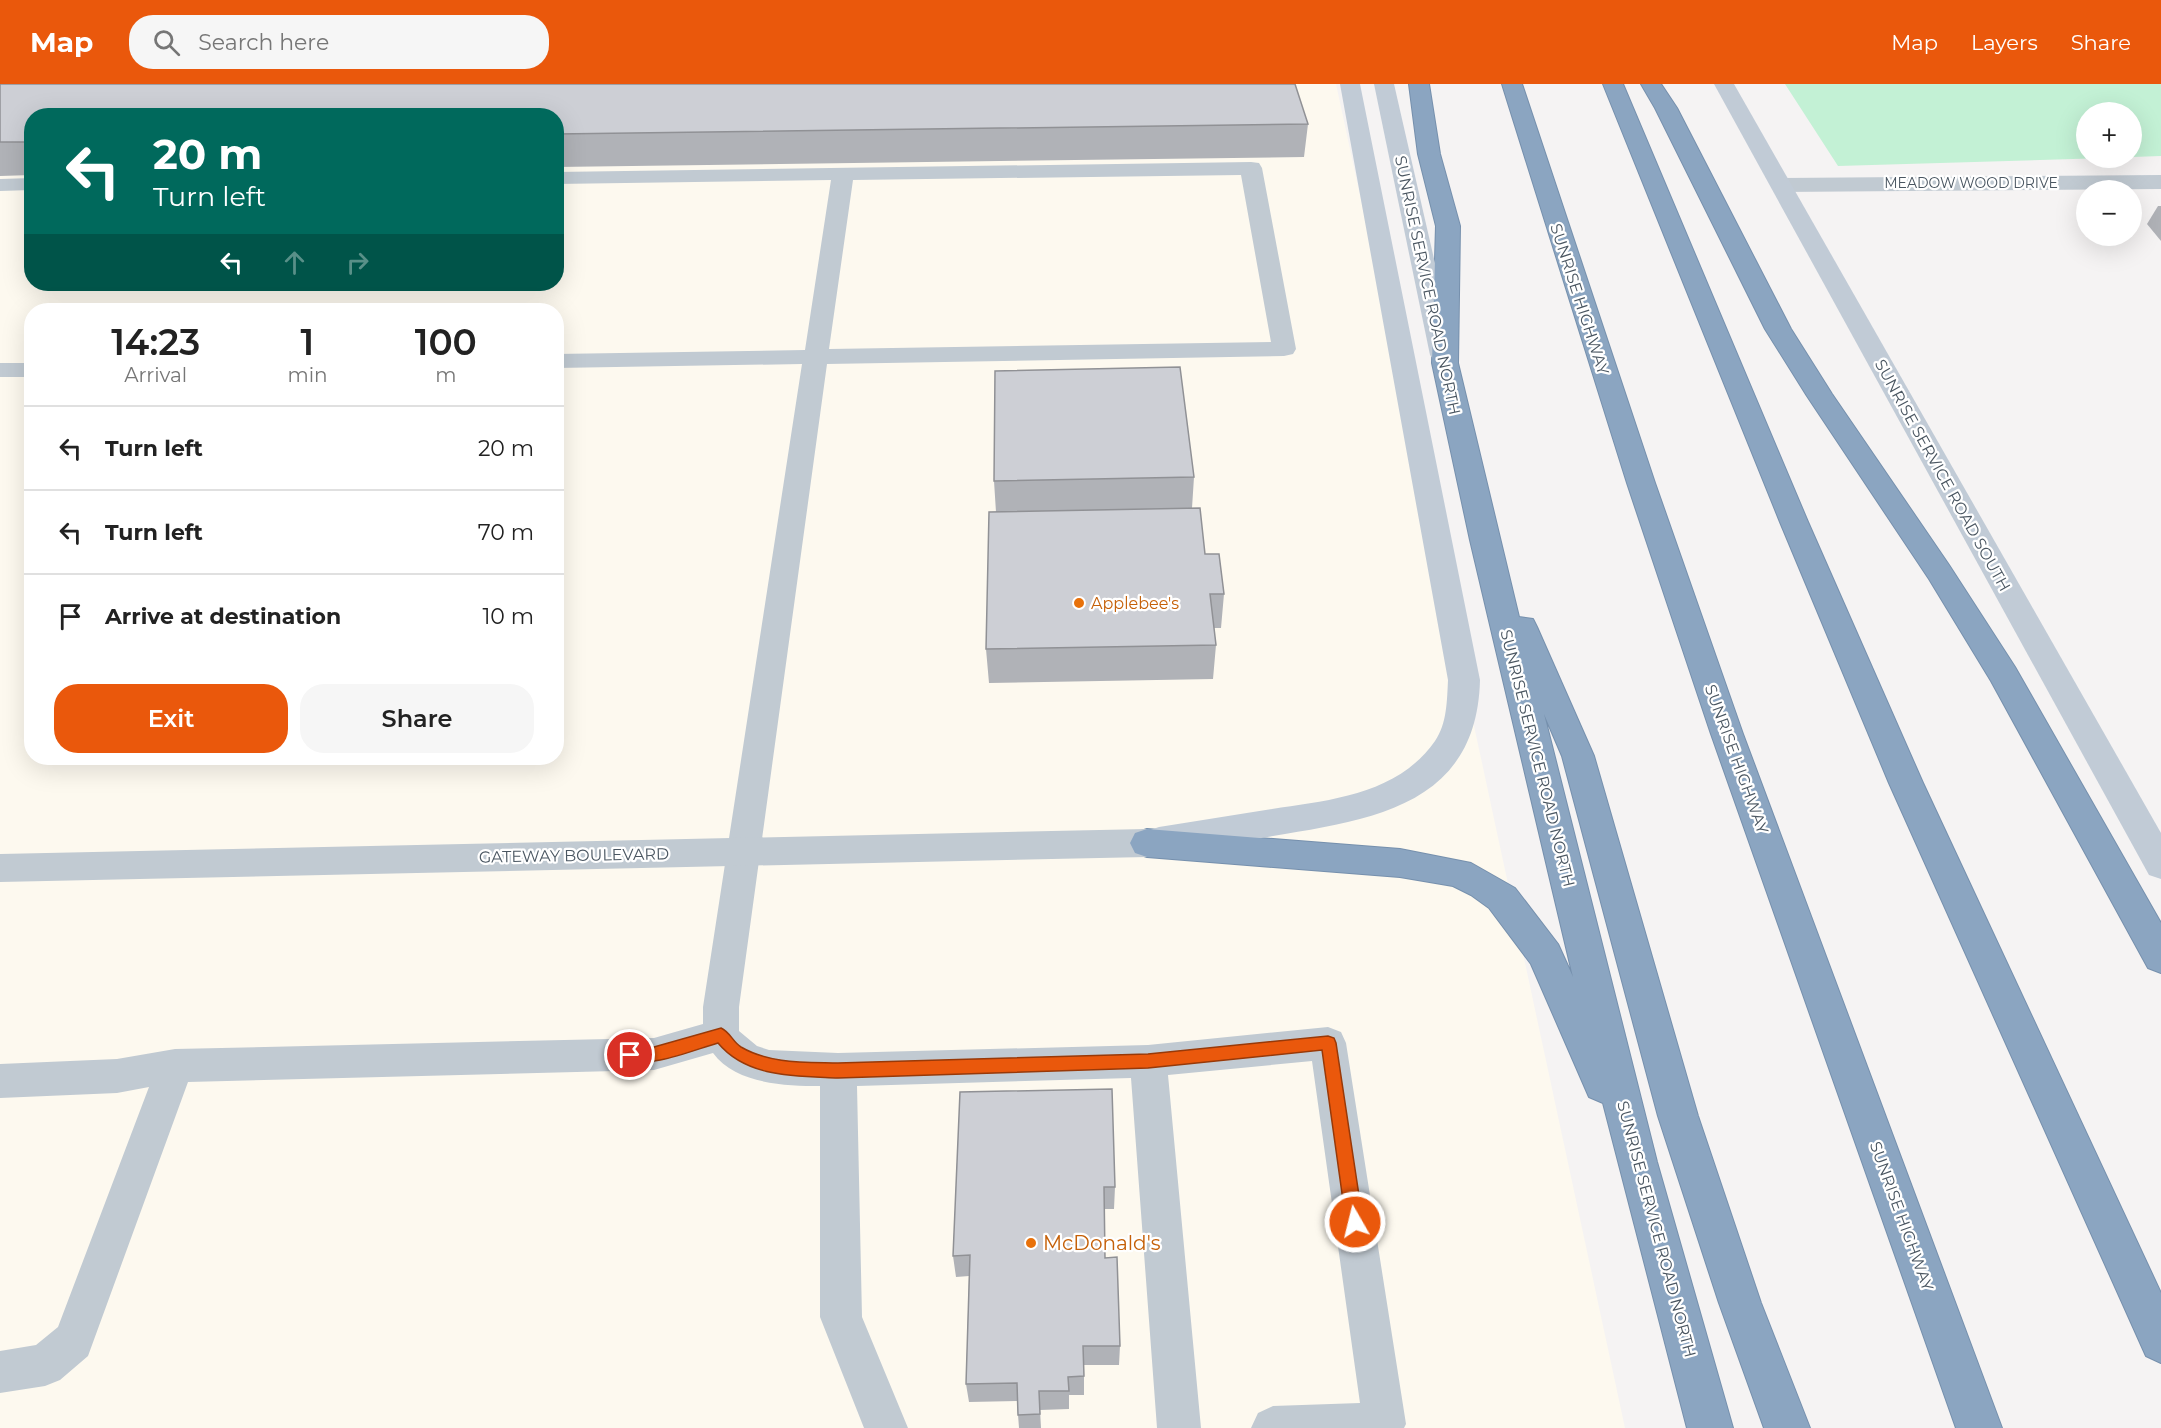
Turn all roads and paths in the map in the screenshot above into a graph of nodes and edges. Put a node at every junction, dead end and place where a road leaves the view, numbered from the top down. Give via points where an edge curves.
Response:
1 (1350, 84) edge
2 (1384, 84) edge
3 (1419, 84) edge
4 (1512, 84) edge
5 (1613, 84) edge
6 (1651, 84) edge
7 (1724, 84) edge
8 (843, 175) junction
9 (564, 178) edge
10 (2161, 182) edge
11 (24, 184) edge
12 (0, 185) edge
13 (1782, 185) junction
14 (817, 356) junction
15 (564, 361) edge
16 (1445, 363) junction
17 (0, 370) edge
18 (24, 370) edge
19 (1485, 540) junction
20 (1147, 843) junction
21 (742, 852) junction
22 (2158, 856) edge
23 (0, 868) edge
24 (2161, 957) edge
25 (721, 1035) junction
26 (1148, 1061) junction
27 (175, 1066) junction
28 (838, 1070) junction
29 (0, 1081) edge
30 (1637, 1162) junction
31 (2161, 1341) edge
32 (0, 1372) edge
33 (886, 1428) edge
34 (1179, 1428) edge
35 (1273, 1428) edge
36 (1710, 1428) edge
37 (1787, 1428) edge
38 (1979, 1428) edge

1 - 20 main road via 1464,680 1463,717 1444,755 1428,772 1379,802 1351,810
2 - 16 main road, SUNRISE SERVICE ROAD NORTH
3 - 16 highway via 1429,154 1448,226
4 - 38 highway, SUNRISE HIGHWAY via 1720,712
5 - 31 highway via 1906,783
6 - 24 highway via 1778,329 2004,675
7 - 13 main road, SUNRISE SERVICE ROAD SOUTH
8 - 9 lane
8 - 14 lane
8 - 14 lane via 1251,168 1284,349
10 - 13 street, MEADOW WOOD DRIVE
11 - 12 lane
13 - 22 main road, SUNRISE SERVICE ROAD SOUTH
14 - 15 lane
14 - 21 lane
16 - 19 highway, SUNRISE SERVICE ROAD NORTH
17 - 18 lane
19 - 30 highway, SUNRISE SERVICE ROAD NORTH
19 - 37 highway via 1578,756 1678,1116 1740,1303
20 - 21 street, GATEWAY BOULEVARD
20 - 30 highway via 1400,863 1459,873 1483,885 1502,898 1545,955
21 - 23 street, GATEWAY BOULEVARD
21 - 25 lane via 721,1007
25 - 27 lane via 654,1054
25 - 28 lane via 734,1051 758,1062 787,1069
26 - 28 lane
26 - 34 lane
26 - 35 lane via 1328,1043 1384,1424
27 - 29 lane via 117,1076
27 - 32 lane via 73,1341 45,1365
28 - 33 lane via 841,1317
30 - 36 highway, SUNRISE SERVICE ROAD NORTH

